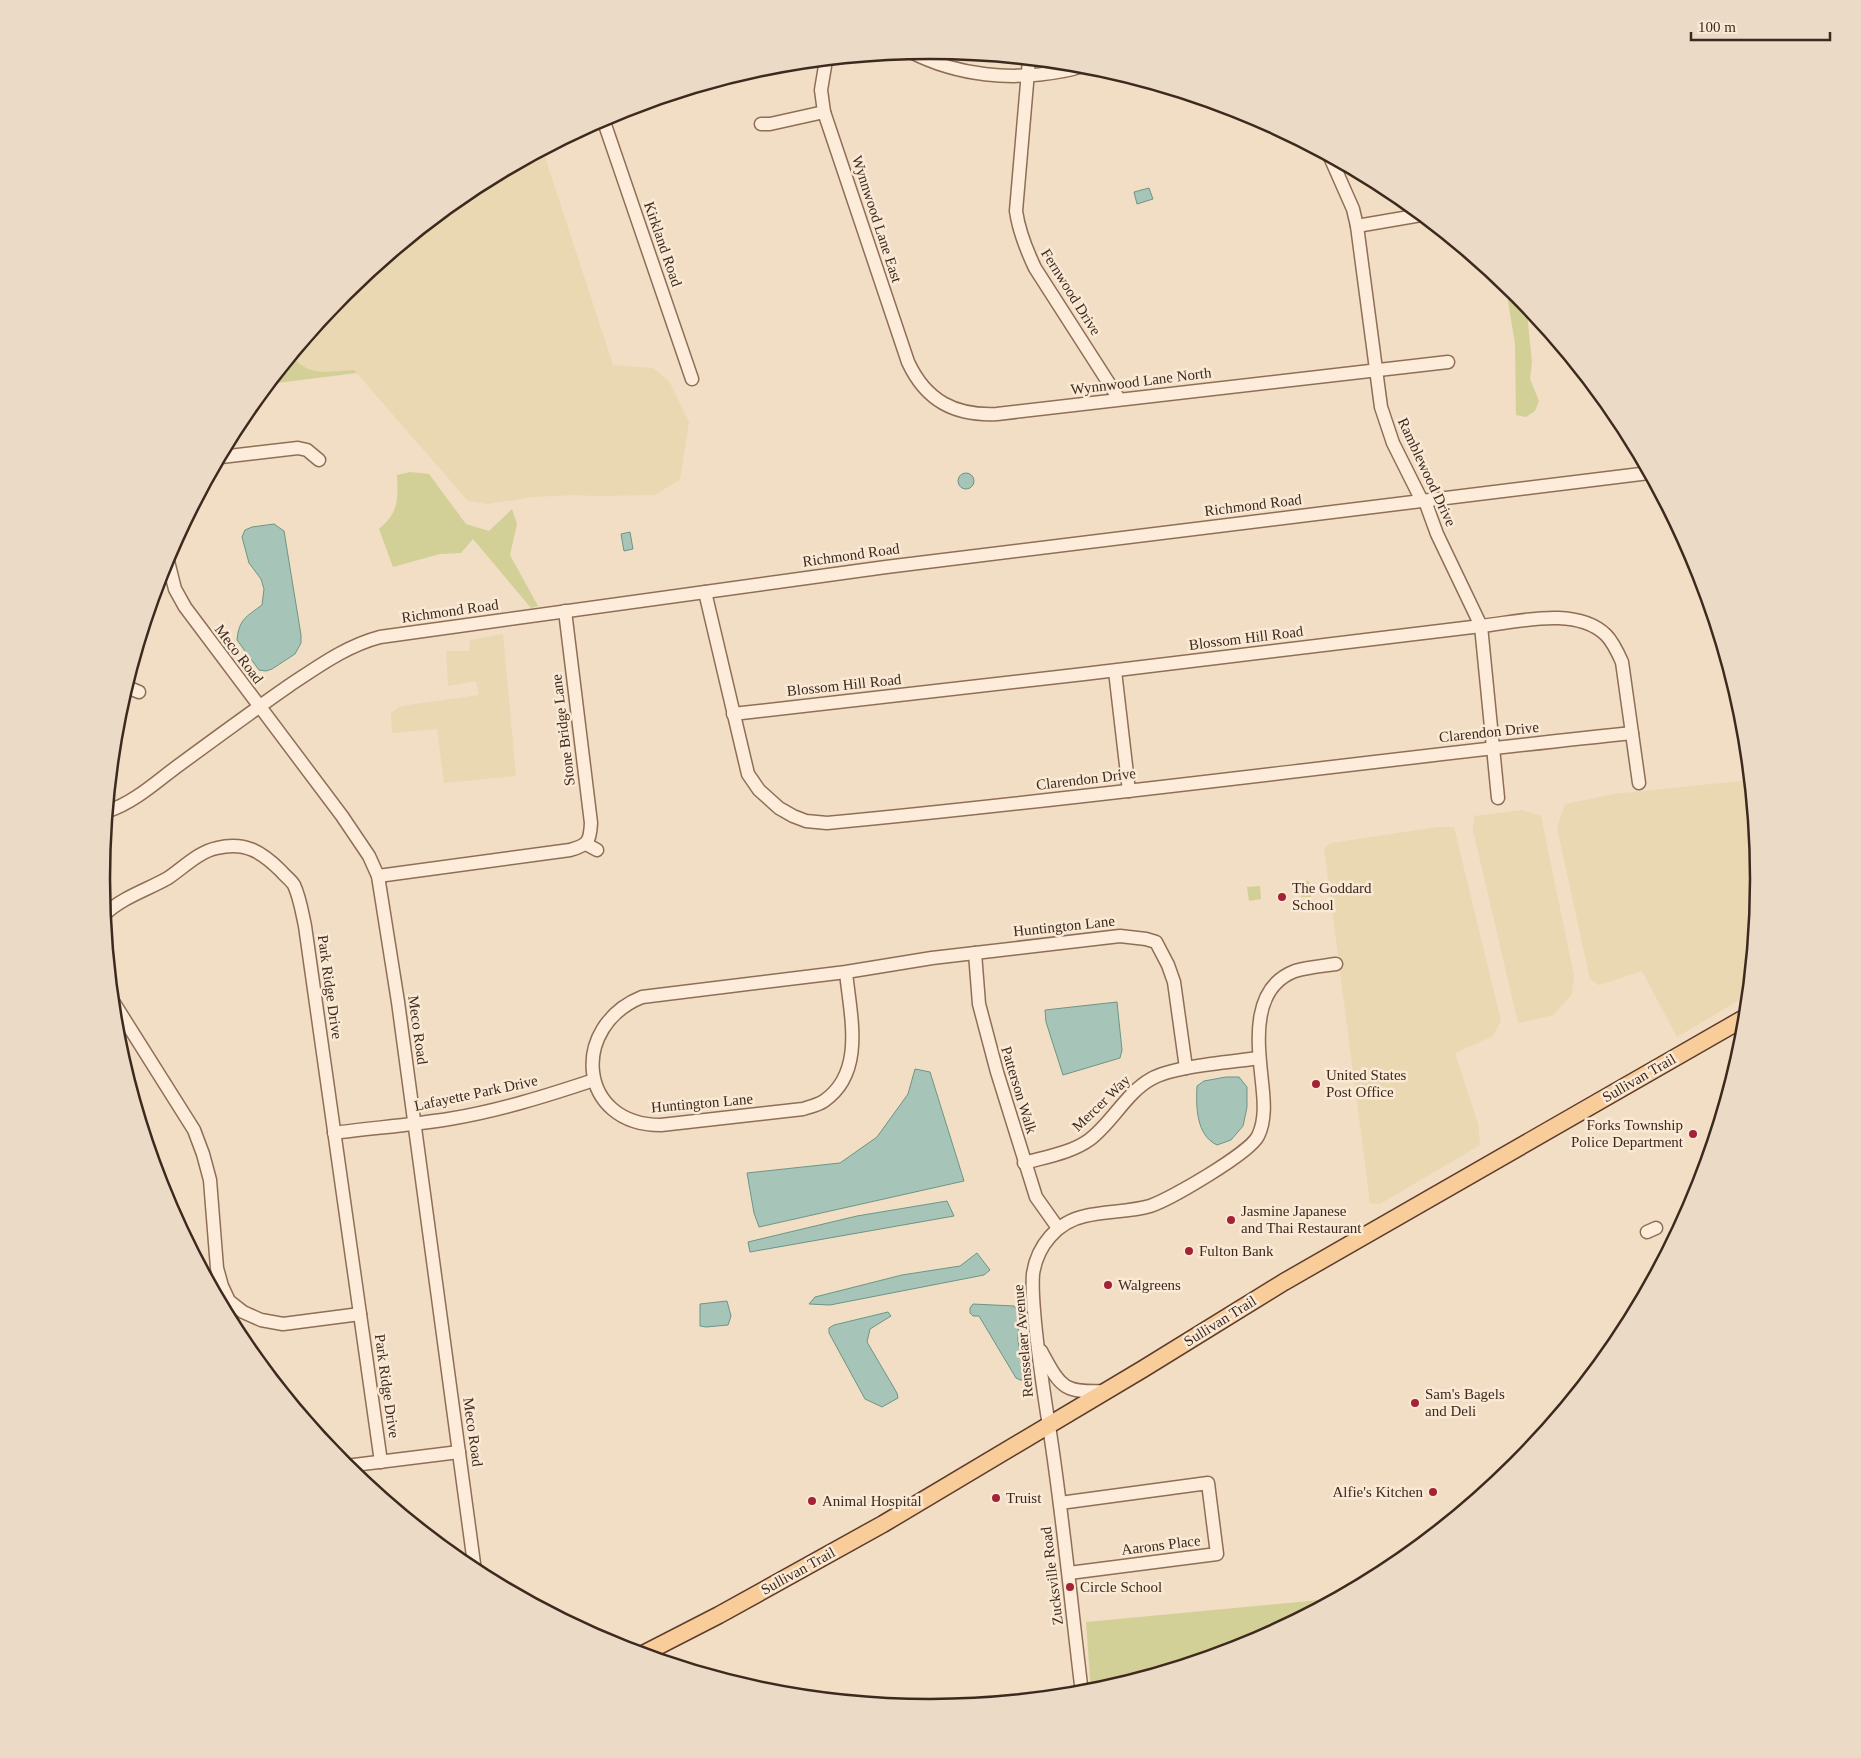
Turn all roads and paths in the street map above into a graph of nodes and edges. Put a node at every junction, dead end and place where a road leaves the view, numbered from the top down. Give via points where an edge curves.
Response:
1 (926, 59) edge
2 (1029, 65) edge
3 (825, 66) edge
4 (1065, 71) edge
5 (1029, 76) junction
6 (824, 112) junction
7 (761, 124) dead end
8 (605, 126) edge
9 (1334, 165) edge
10 (1414, 216) edge
11 (1357, 226) junction
12 (1448, 362) dead end
13 (1375, 371) junction
14 (692, 380) dead end
15 (920, 383) joint
16 (1119, 399) junction
17 (228, 456) edge
18 (319, 460) dead end
19 (1643, 474) edge
20 (1425, 501) junction
21 (171, 571) edge
22 (705, 592) junction
23 (565, 611) junction
24 (1481, 626) junction
25 (1115, 671) junction
26 (133, 690) edge
27 (139, 692) dead end
28 (258, 707) junction
29 (733, 714) junction
30 (1632, 733) junction
31 (1492, 747) junction
32 (1638, 783) dead end
33 (1128, 791) junction
34 (1498, 798) dead end
35 (113, 809) edge
36 (586, 844) junction
37 (597, 850) dead end
38 (378, 876) junction
39 (111, 909) edge
40 (975, 953) junction
41 (1336, 964) dead end
42 (846, 972) junction
43 (122, 1016) edge
44 (1738, 1022) edge
45 (1259, 1058) junction
46 (1186, 1068) junction
47 (594, 1080) junction
48 (414, 1123) junction
49 (334, 1133) junction
50 (1024, 1163) junction
51 (1058, 1228) junction
52 (360, 1314) junction
53 (1037, 1344) junction
54 (1106, 1392) junction
55 (1049, 1426) junction
56 (459, 1452) junction
57 (381, 1462) junction
58 (356, 1465) edge
59 (1060, 1503) junction
60 (474, 1560) edge
61 (1069, 1573) junction
62 (651, 1650) edge
63 (1081, 1685) edge

1 - 5 street via 951,69 993,76
2 - 5 street, Fernwood Drive
3 - 6 street, Wynnwood Lane East via 821,90
4 - 5 street
5 - 16 street, Fernwood Drive via 1016,211 1019,227 1035,268
6 - 7 street
6 - 15 street, Wynnwood Lane East via 908,362
8 - 14 street, Kirkland Road
9 - 11 street, Ramblewood Drive
10 - 11 street
11 - 13 street, Ramblewood Drive
12 - 13 street, Wynnwood Lane North
13 - 16 street, Wynnwood Lane North
13 - 20 street, Ramblewood Drive via 1386,426 1421,499
15 - 16 street, Wynnwood Lane North via 947,407 982,415
17 - 18 street via 298,448 307,450
19 - 20 street, Richmond Road
20 - 22 street, Richmond Road
20 - 24 street, Ramblewood Drive
21 - 28 street, Meco Road via 175,589 185,607
22 - 23 street, Richmond Road
22 - 29 street, Clarendon Drive
23 - 28 street, Richmond Road via 366,641 337,654
23 - 36 street, Stone Bridge Lane via 590,823
24 - 25 street, Blossom Hill Road
24 - 30 street, Blossom Hill Road via 1570,618 1598,629 1615,647 1622,662
24 - 31 street, Ramblewood Drive
25 - 29 street, Blossom Hill Road
25 - 33 street
26 - 27 street
28 - 35 street, Richmond Road via 140,794
28 - 38 street, Meco Road via 342,816 369,856
29 - 33 street, Clarendon Drive via 748,774 759,790 779,808 806,821 979,809
30 - 31 street, Clarendon Drive
30 - 32 street, Blossom Hill Road
31 - 33 street, Clarendon Drive
31 - 34 street, Ramblewood Drive
36 - 37 street
36 - 38 street via 570,850
38 - 48 street, Meco Road
39 - 49 street, Park Ridge Drive via 167,878 201,854 234,845 253,849 267,857 293,883 300,899 307,936
40 - 42 street, Huntington Lane
40 - 46 street, Huntington Lane via 1108,936 1156,942 1174,982
40 - 50 street, Patterson Walk via 983,1023
41 - 45 street, Rensselaer Avenue via 1293,972 1268,994 1258,1022
42 - 47 street, Huntington Lane via 631,1001 603,1027 592,1062
42 - 47 street, Huntington Lane via 852,1060 838,1089 823,1102 803,1109 648,1125 624,1118 613,1110 598,1091
43 - 52 street via 194,1130 210,1180 217,1268 230,1301 243,1312 261,1320 283,1324
44 - 54 main road, Sullivan Trail via 1284,1282
45 - 46 street, Mercer Way
45 - 51 street, Rensselaer Avenue via 1265,1108 1258,1136 1236,1158 1174,1196 1151,1206 1083,1216
46 - 50 street, Mercer Way via 1152,1078 1080,1146
47 - 48 street, Lafayette Park Drive via 496,1109
48 - 49 street, Lafayette Park Drive
48 - 56 street, Meco Road
49 - 52 street, Park Ridge Drive
50 - 51 street, Patterson Walk via 1036,1197
51 - 53 street, Rensselaer Avenue via 1040,1250 1033,1274
52 - 57 street, Park Ridge Drive
53 - 54 street via 1055,1376 1067,1388 1081,1392
53 - 55 street, Rensselaer Avenue
54 - 55 main road, Sullivan Trail
55 - 59 street, Zucksville Road
55 - 62 main road, Sullivan Trail via 881,1525
56 - 57 street
56 - 60 street, Meco Road
57 - 58 street
59 - 61 street, Zucksville Road
59 - 61 street, Aarons Place via 1208,1483 1216,1545 1217,1554
61 - 63 street, Zucksville Road

